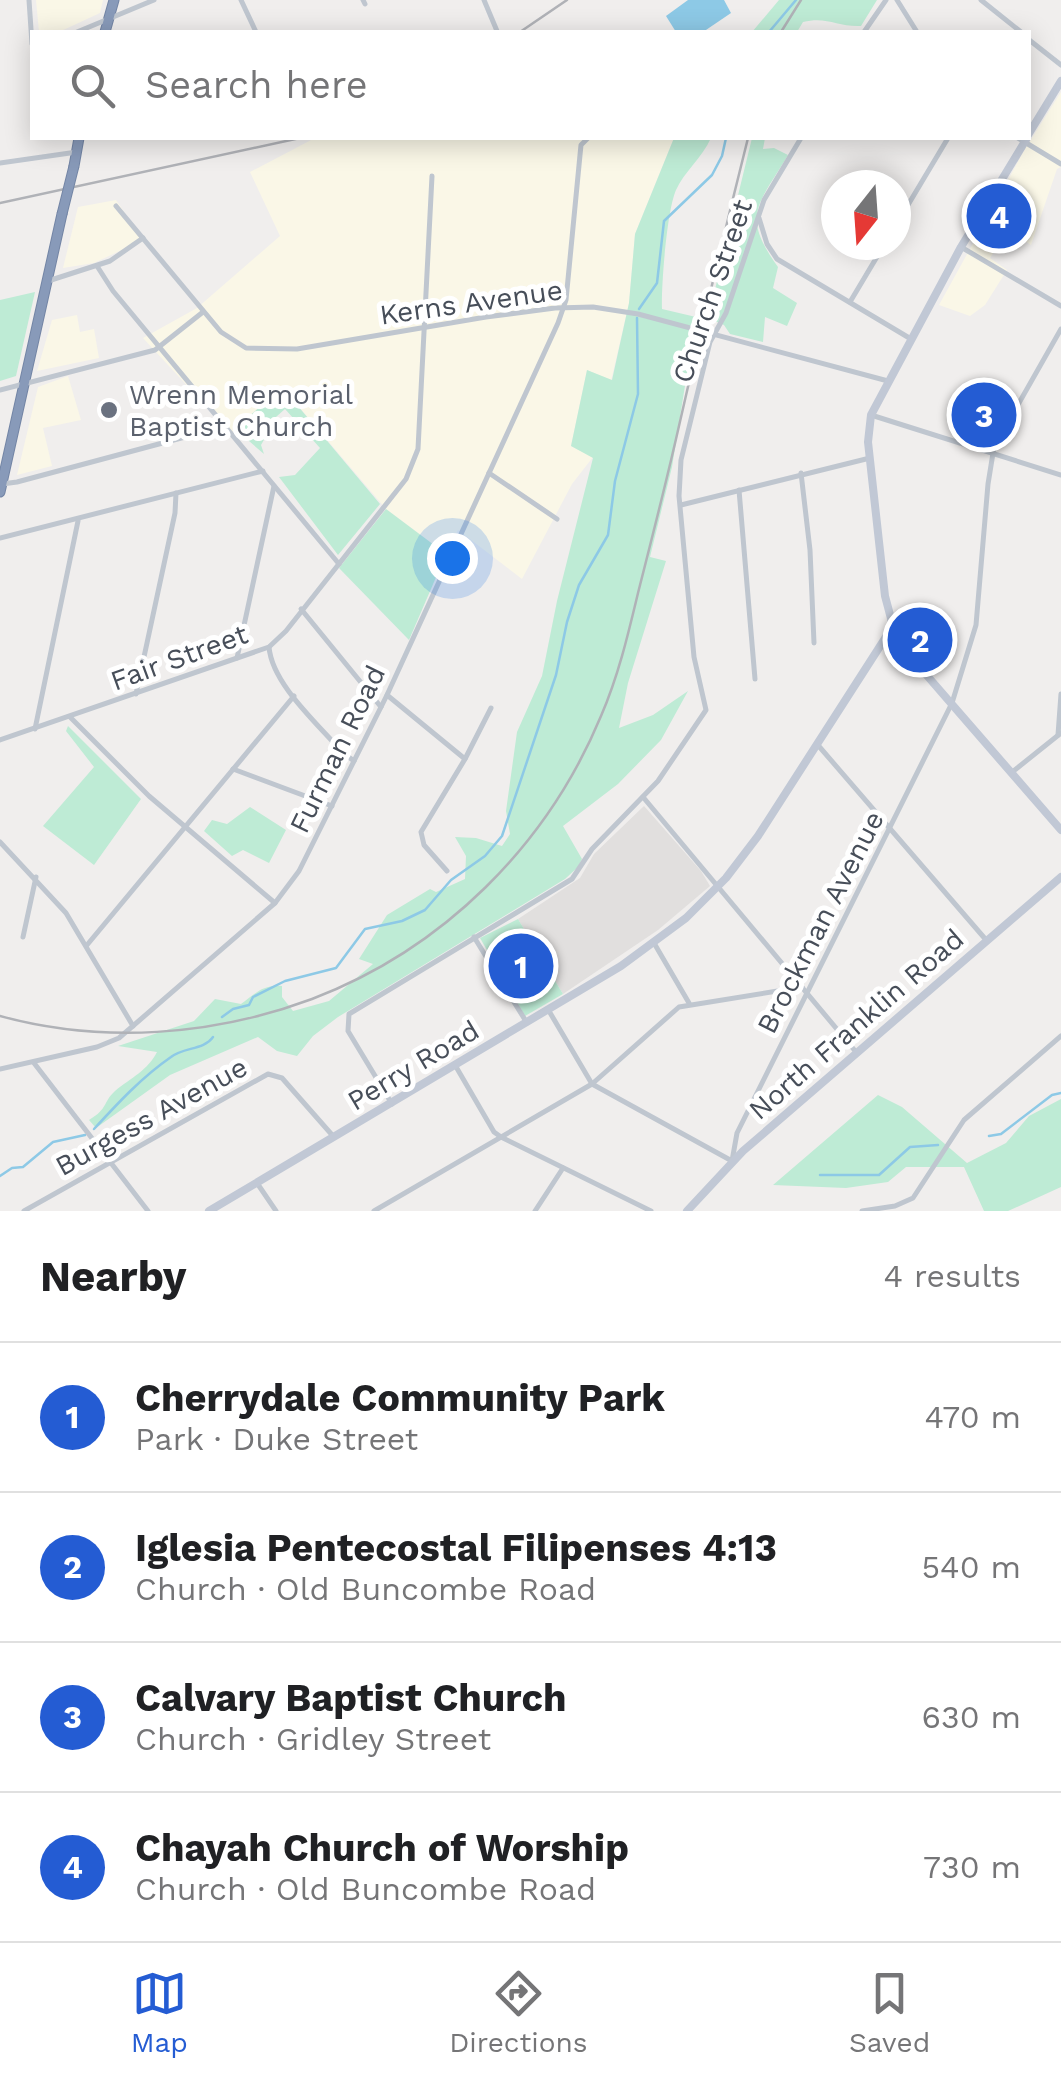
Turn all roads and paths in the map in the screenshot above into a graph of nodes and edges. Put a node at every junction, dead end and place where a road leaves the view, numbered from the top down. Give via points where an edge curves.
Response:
1 (29, 0) edge
2 (114, 0) edge
3 (154, 0) edge
4 (241, 0) edge
5 (484, 0) edge
6 (886, 0) edge
7 (897, 0) edge
8 (981, 0) edge
9 (109, 17) junction
10 (31, 30) edge
11 (81, 30) edge
12 (105, 30) edge
13 (255, 30) edge
14 (497, 30) edge
15 (865, 30) edge
16 (916, 30) edge
17 (1018, 30) edge
18 (1031, 41) edge
19 (1061, 66) edge
20 (1061, 81) edge
21 (1031, 127) edge
22 (79, 140) edge
23 (586, 140) edge
24 (800, 140) edge
25 (947, 140) edge
26 (1023, 140) edge
27 (1027, 140) edge
28 (76, 152) junction
29 (0, 163) edge
30 (1061, 164) edge
31 (432, 176) dead end
32 (911, 200) edge
33 (116, 206) dead end
34 (759, 218) junction
35 (143, 238) junction
36 (962, 247) junction
37 (875, 260) edge
38 (97, 266) junction
39 (48, 280) junction
40 (850, 302) junction
41 (1061, 306) edge
42 (564, 307) junction
43 (203, 312) junction
44 (425, 326) junction
45 (1061, 329) edge
46 (714, 335) junction
47 (911, 339) junction
48 (160, 348) junction
49 (888, 381) junction
50 (24, 384) junction
51 (0, 390) edge
52 (871, 415) junction
53 (226, 426) junction
54 (993, 454) junction
55 (870, 458) junction
56 (263, 471) junction
57 (490, 473) junction
58 (802, 473) junction
59 (1061, 475) edge
60 (274, 486) junction
61 (1, 488) edge
62 (739, 490) junction
63 (176, 494) junction
64 (681, 504) junction
65 (556, 518) dead end
66 (78, 520) junction
67 (0, 538) edge
68 (340, 564) junction
69 (301, 609) junction
70 (893, 626) junction
71 (814, 643) dead end
72 (269, 646) junction
73 (237, 658) junction
74 (755, 679) dead end
75 (136, 694) junction
76 (387, 694) junction
77 (1061, 694) edge
78 (294, 696) junction
79 (952, 703) junction
80 (381, 707) junction
81 (491, 708) dead end
82 (70, 717) junction
83 (35, 728) junction
84 (1060, 734) edge
85 (0, 740) edge
86 (816, 744) junction
87 (465, 759) junction
88 (354, 761) junction
89 (233, 768) junction
90 (1011, 773) junction
91 (643, 797) junction
92 (332, 806) junction
93 (186, 826) junction
94 (889, 828) junction
95 (1061, 830) edge
96 (0, 842) edge
97 (448, 871) dead end
98 (36, 877) junction
99 (1061, 878) edge
100 (719, 886) junction
101 (275, 903) junction
102 (23, 937) dead end
103 (474, 937) junction
104 (986, 942) junction
105 (654, 944) junction
106 (87, 945) junction
107 (805, 990) junction
108 (689, 1004) junction
109 (548, 1010) junction
110 (527, 1023) junction
111 (133, 1026) junction
112 (1061, 1036) edge
113 (857, 1052) junction
114 (34, 1062) junction
115 (455, 1065) junction
116 (0, 1070) edge
117 (592, 1084) junction
118 (392, 1104) junction
119 (501, 1137) junction
120 (335, 1138) junction
121 (112, 1162) junction
122 (732, 1162) junction
123 (563, 1168) junction
124 (258, 1183) junction
125 (24, 1211) edge
126 (148, 1211) edge
127 (210, 1211) edge
128 (276, 1211) edge
129 (374, 1211) edge
130 (535, 1211) edge
131 (651, 1211) edge
132 (688, 1211) edge
133 (862, 1211) edge

1 - 10 street
2 - 9 highway
3 - 9 street
4 - 13 street
5 - 14 street
6 - 15 street
7 - 16 street
8 - 17 street
9 - 11 street
9 - 12 highway
18 - 19 street
20 - 21 street
22 - 28 highway
23 - 42 street, Furman Road
24 - 34 street, Church Street
25 - 32 street
26 - 36 street
27 - 30 street
28 - 29 street
28 - 39 highway, bridge
31 - 44 street, Fair Street
33 - 35 street, Kerns Avenue
34 - 40 street via 777,259
34 - 46 street, Church Street
35 - 38 street
35 - 43 street, Kerns Avenue
36 - 41 street
36 - 47 street
37 - 40 street
38 - 39 street
38 - 48 street
39 - 50 highway
40 - 47 street
42 - 44 street, Kerns Avenue
42 - 46 street, Kerns Avenue via 613,310
42 - 57 street, Furman Road
43 - 44 street, Kerns Avenue via 231,341 262,350
43 - 48 street
44 - 68 street, Fair Street via 415,462
45 - 54 street, Brockman Avenue
46 - 49 street, Kerns Avenue
46 - 64 street, Church Street via 682,460
47 - 49 street
48 - 50 street
48 - 53 street
49 - 52 street
50 - 51 street
50 - 61 highway
52 - 54 street
52 - 55 street
53 - 56 street
53 - 61 street
54 - 59 street
54 - 79 street, Brockman Avenue via 976,625
55 - 58 street
55 - 70 street
56 - 60 street
56 - 63 street
57 - 65 street
57 - 76 street, Furman Road
58 - 62 street
58 - 71 street
60 - 68 street
60 - 73 street
62 - 64 street
62 - 74 street
63 - 66 street
63 - 75 street
64 - 91 street, Church Street via 694,657 707,703
66 - 67 street
66 - 83 street
68 - 69 street, Fair Street
69 - 72 street, Fair Street
69 - 80 street
70 - 79 street
70 - 86 street, Perry Road
72 - 73 street, Fair Street
72 - 78 street via 276,674
73 - 75 street, Fair Street
75 - 82 street, Fair Street
76 - 80 street, Furman Road
76 - 87 street
77 - 84 street
78 - 88 street
78 - 89 street
79 - 90 street
79 - 94 street, Brockman Avenue
80 - 88 street, Furman Road
81 - 87 street
82 - 83 street, Fair Street
82 - 93 street
83 - 85 street, Fair Street
84 - 90 street
86 - 94 street
86 - 100 street, Perry Road
87 - 97 street via 420,832
88 - 92 street, Furman Road
89 - 92 street
89 - 93 street
90 - 95 street
91 - 100 street
91 - 103 street via 572,879
92 - 101 street, Furman Road
93 - 101 street
93 - 106 street
94 - 104 street
94 - 107 street, Brockman Avenue
96 - 98 street
98 - 102 street
98 - 106 street
99 - 104 street, North Franklin Road
100 - 105 street, Perry Road
100 - 107 street
101 - 111 street, Furman Road
103 - 110 street
103 - 118 street via 348,1017 348,1031
104 - 113 street, North Franklin Road
105 - 108 street
105 - 109 street, Perry Road
106 - 111 street
107 - 108 street
107 - 113 street
107 - 122 street, Brockman Avenue via 736,1134
108 - 117 street
109 - 110 street, Perry Road
109 - 117 street
110 - 115 street, Perry Road
111 - 114 street, Furman Road via 106,1045
112 - 133 street via 964,1120 913,1198
113 - 122 street, North Franklin Road
114 - 116 street, Furman Road
114 - 121 street
115 - 118 street, Perry Road
115 - 119 street
117 - 119 street
117 - 122 street
118 - 120 street, Perry Road
119 - 123 street
119 - 129 street
120 - 121 street, Burgess Avenue via 271,1074
120 - 124 street, Perry Road
121 - 125 street, Burgess Avenue
121 - 126 street
122 - 132 street, North Franklin Road
123 - 130 street
123 - 131 street
124 - 127 street, Perry Road
124 - 128 street

